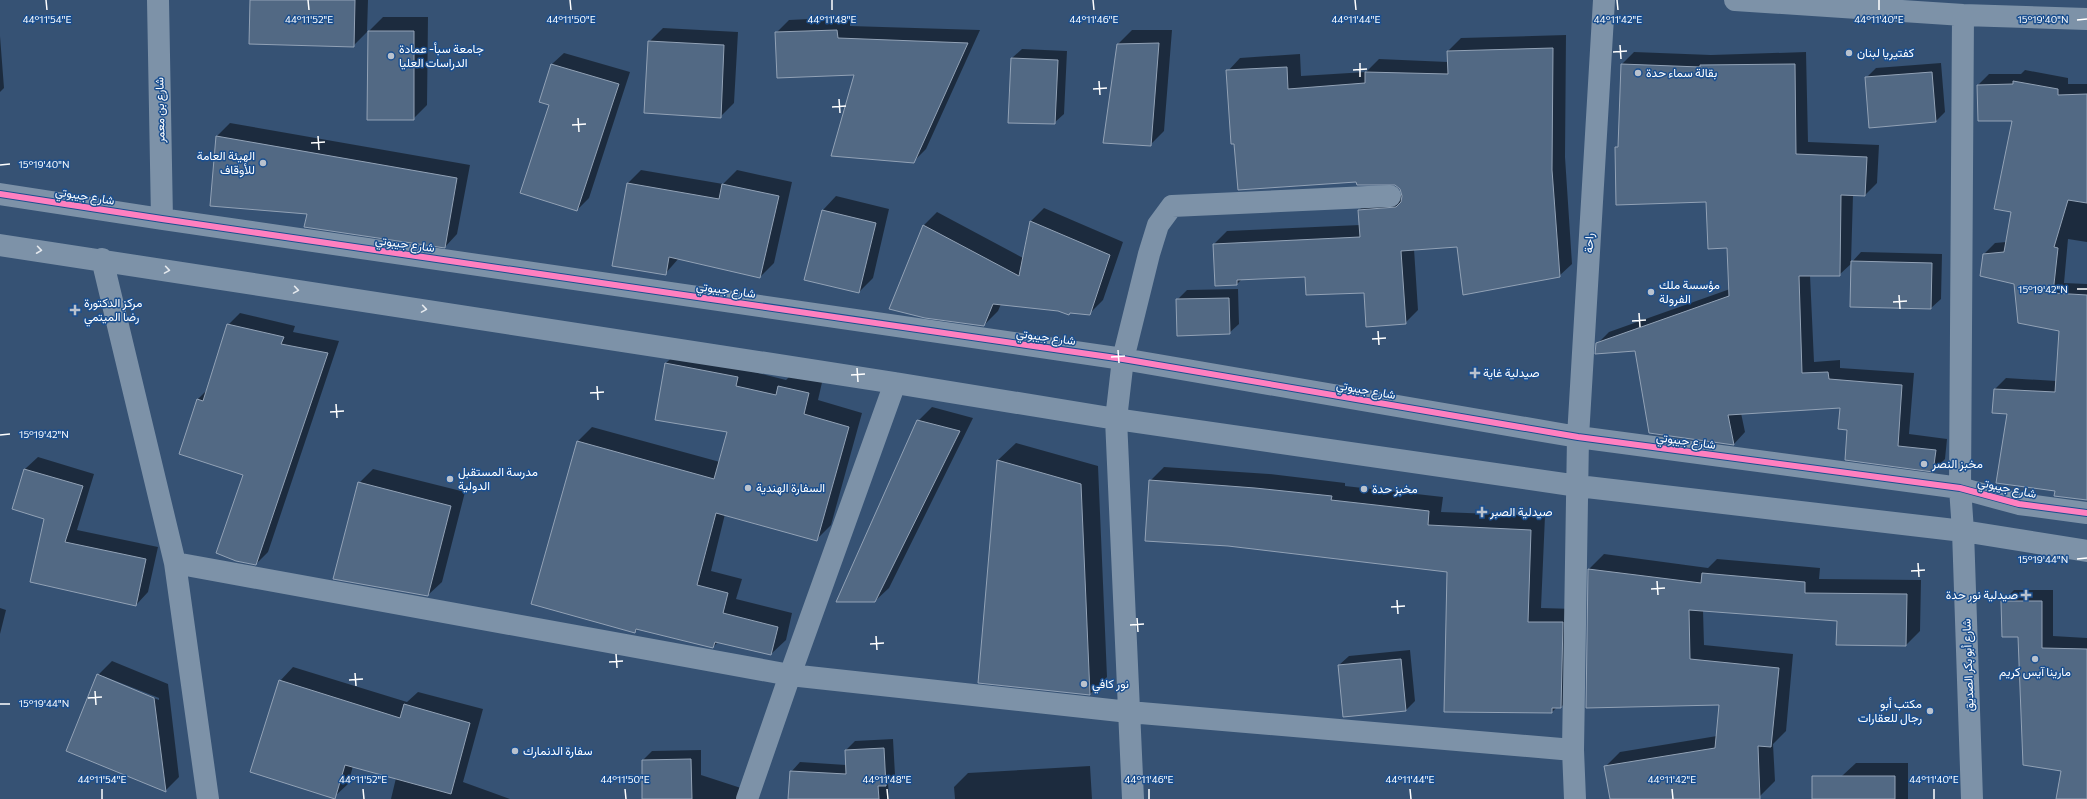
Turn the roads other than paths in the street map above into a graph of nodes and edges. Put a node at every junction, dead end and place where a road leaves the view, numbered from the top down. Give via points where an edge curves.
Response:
1 (158, 0) edge
2 (1604, 0) edge
3 (1735, 0) edge
4 (1894, 5) edge
5 (1963, 15) junction
6 (2087, 19) edge
7 (0, 194) edge
8 (1390, 196) dead end
9 (162, 219) junction
10 (0, 244) edge
11 (102, 259) junction
12 (1123, 359) junction
13 (895, 383) junction
14 (1116, 419) junction
15 (1578, 437) junction
16 (1578, 486) junction
17 (1960, 488) junction
18 (2087, 513) edge
19 (1964, 531) junction
20 (2087, 551) edge
21 (175, 563) junction
22 (790, 675) junction
23 (1129, 712) junction
24 (1573, 750) junction
25 (208, 799) edge
26 (747, 799) edge
27 (1133, 799) edge
28 (1575, 799) edge
29 (1972, 799) edge

1 - 9 street, شارع بن معمر
2 - 15 street, راحة
3 - 4 street
4 - 5 street
5 - 6 street
5 - 17 street, شارع أبو بكر الصديق
7 - 9 street, شارع جيبوتي
8 - 12 street via 1172,206 1158,225
9 - 12 street, شارع جيبوتي
10 -> 11 street
11 -> 13 street
11 - 21 street
12 - 14 street
12 - 15 street, شارع جيبوتي
13 - 14 street
13 - 22 street
14 - 16 street
14 - 23 street
15 - 16 street, راحة
15 - 17 street, شارع جيبوتي
16 - 19 street
16 - 24 street, راحة
17 - 18 street, شارع جيبوتي via 2019,504
17 - 19 street, شارع أبو بكر الصديق
19 - 20 street
19 - 29 street, شارع أبو بكر الصديق
21 - 22 street
21 - 25 street
22 - 23 street
22 - 26 street
23 - 24 street
23 - 27 street
24 - 28 street, راحة

